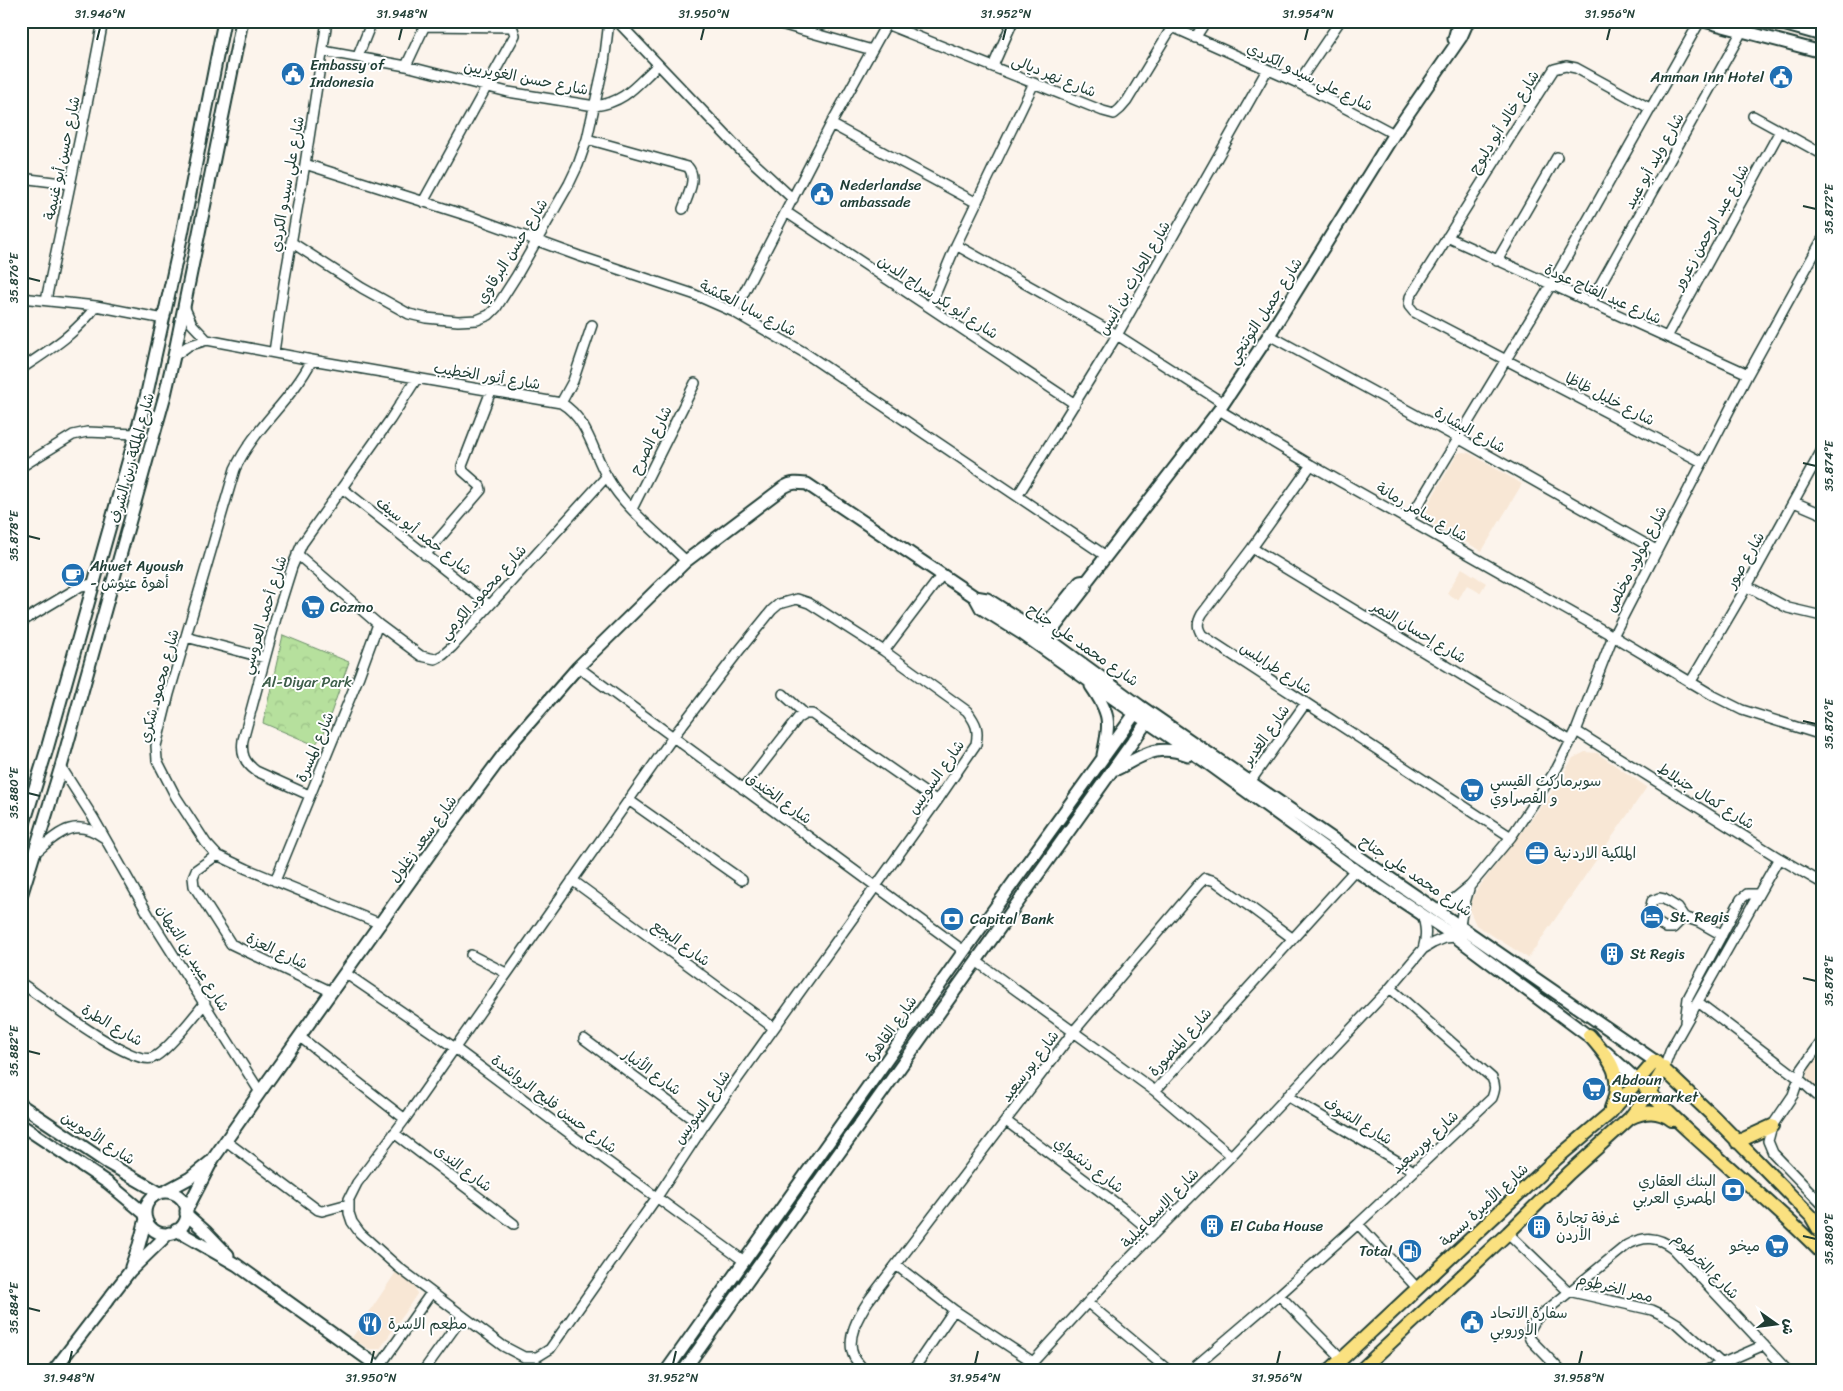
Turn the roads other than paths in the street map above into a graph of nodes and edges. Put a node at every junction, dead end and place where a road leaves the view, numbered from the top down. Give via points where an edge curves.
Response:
1 (103, 21) edge
2 (224, 21) edge
3 (242, 21) edge
4 (327, 21) edge
5 (372, 21) edge
6 (609, 21) edge
7 (618, 21) edge
8 (770, 21) edge
9 (1013, 21) edge
10 (1159, 21) edge
11 (1206, 21) edge
12 (1340, 21) edge
13 (1459, 21) edge
14 (1468, 21) edge
15 (1700, 21) edge
16 (1704, 21) edge
17 (1772, 21) edge
18 (887, 23) edge
19 (426, 24) edge
20 (485, 24) edge
21 (1172, 27) junction
22 (1742, 31) junction
23 (1822, 35) edge
24 (1195, 38) junction
25 (1454, 46) junction
26 (323, 50) junction
27 (872, 50) junction
28 (1822, 52) edge
29 (358, 56) junction
30 (658, 65) junction
31 (406, 66) junction
32 (993, 66) junction
33 (1267, 70) junction
34 (1034, 83) junction
35 (1298, 83) junction
36 (488, 86) junction
37 (595, 106) junction
38 (1651, 109) junction
39 (1753, 116) dead end
40 (831, 124) junction
41 (1780, 131) junction
42 (1394, 134) junction
43 (587, 139) junction
44 (1822, 154) edge
45 (1557, 156) dead end
46 (305, 164) junction
47 (21, 178) edge
48 (70, 184) junction
49 (793, 198) junction
50 (423, 202) junction
51 (977, 203) junction
52 (683, 209) dead end
53 (786, 212) junction
54 (1447, 238) junction
55 (537, 240) junction
56 (1822, 240) edge
57 (291, 242) junction
58 (956, 245) junction
59 (1497, 261) junction
60 (1551, 285) junction
61 (21, 298) edge
62 (46, 300) junction
63 (1590, 303) junction
64 (96, 306) junction
65 (184, 306) junction
66 (930, 307) junction
67 (734, 312) junction
68 (164, 319) junction
69 (592, 325) dead end
70 (1117, 335) junction
71 (1269, 335) junction
72 (1667, 337) junction
73 (207, 340) junction
74 (274, 352) junction
75 (174, 356) junction
76 (312, 360) junction
77 (1506, 360) junction
78 (21, 369) edge
79 (1748, 374) junction
80 (417, 378) junction
81 (695, 383) dead end
82 (491, 391) junction
83 (561, 402) junction
84 (1075, 404) junction
85 (1221, 407) junction
86 (136, 434) junction
87 (1458, 438) junction
88 (1822, 450) edge
89 (1702, 462) junction
90 (1311, 465) junction
91 (21, 467) edge
92 (607, 476) junction
93 (342, 488) junction
94 (1018, 496) junction
95 (1794, 502) junction
96 (632, 509) junction
97 (1822, 514) edge
98 (1409, 520) junction
99 (1252, 548) junction
100 (1656, 550) junction
101 (297, 554) junction
102 (425, 555) junction
103 (1106, 556) junction
104 (686, 561) junction
105 (941, 576) junction
106 (93, 584) junction
107 (1747, 586) junction
108 (489, 605) junction
109 (1822, 616) edge
110 (21, 622) edge
111 (378, 624) junction
112 (1613, 636) junction
113 (186, 637) junction
114 (1040, 640) junction
115 (884, 651) junction
116 (265, 658) junction
117 (578, 667) junction
118 (1088, 681) junction
119 (1690, 682) junction
120 (783, 694) dead end
121 (1305, 704) junction
122 (1138, 710) junction
123 (805, 714) junction
124 (1150, 718) junction
125 (1576, 732) junction
126 (1822, 735) edge
127 (673, 737) junction
128 (1571, 741) junction
129 (1101, 762) junction
130 (1206, 762) junction
131 (61, 767) junction
132 (1114, 770) junction
133 (1250, 782) junction
134 (743, 789) junction
135 (309, 795) junction
136 (630, 801) junction
137 (937, 801) junction
138 (21, 833) edge
139 (1510, 837) junction
140 (104, 838) junction
141 (36, 852) junction
142 (217, 855) junction
143 (1779, 858) junction
144 (1354, 870) junction
145 (1820, 878) edge
146 (572, 880) junction
147 (742, 880) dead end
148 (275, 881) junction
149 (875, 886) junction
150 (1470, 886) junction
151 (1758, 894) junction
152 (21, 896) edge
153 (1436, 911) junction
154 (1422, 914) junction
155 (1684, 917) dead end
156 (381, 924) junction
157 (1460, 925) junction
158 (1722, 935) junction
159 (1292, 938) junction
160 (1456, 938) junction
161 (1423, 949) junction
162 (964, 951) junction
163 (471, 955) dead end
164 (976, 961) junction
165 (346, 973) junction
166 (506, 973) junction
167 (21, 983) edge
168 (1390, 988) junction
169 (332, 992) junction
170 (1698, 1002) junction
171 (206, 1003) junction
172 (1685, 1024) junction
173 (774, 1028) junction
174 (1074, 1031) junction
175 (1589, 1035) junction
176 (300, 1037) junction
177 (584, 1039) dead end
178 (1822, 1041) edge
179 (455, 1048) junction
180 (1660, 1064) junction
181 (1798, 1078) junction
182 (1638, 1081) junction
183 (1155, 1091) junction
184 (260, 1092) junction
185 (1650, 1093) junction
186 (1287, 1096) junction
187 (1822, 1100) edge
188 (21, 1105) edge
189 (1609, 1114) junction
190 (405, 1119) junction
191 (1006, 1120) junction
192 (1626, 1121) junction
193 (21, 1124) edge
194 (1772, 1126) junction
195 (703, 1127) junction
196 (1683, 1127) junction
197 (394, 1133) junction
198 (226, 1141) junction
199 (1737, 1142) junction
200 (1231, 1156) junction
201 (213, 1160) junction
202 (1414, 1171) junction
203 (162, 1192) junction
204 (657, 1197) junction
205 (348, 1204) junction
206 (1822, 1204) edge
207 (186, 1212) junction
208 (1811, 1216) junction
209 (145, 1217) junction
210 (514, 1224) dead end
211 (1358, 1224) junction
212 (1822, 1225) edge
213 (1800, 1230) junction
214 (173, 1232) junction
215 (1508, 1233) junction
216 (1154, 1234) junction
217 (1822, 1235) edge
218 (1822, 1254) edge
219 (744, 1261) junction
220 (1822, 1261) edge
221 (237, 1265) junction
222 (896, 1265) junction
223 (130, 1271) junction
224 (1418, 1289) junction
225 (1568, 1292) junction
226 (431, 1293) junction
227 (1279, 1295) junction
228 (1088, 1303) junction
229 (954, 1310) junction
230 (462, 1316) junction
231 (1764, 1345) junction
232 (676, 1357) junction
233 (1342, 1359) junction
234 (1721, 1364) junction
235 (1030, 1366) edge
236 (1549, 1366) edge
237 (689, 1368) edge
238 (380, 1369) edge
239 (54, 1370) edge
240 (424, 1370) edge
241 (667, 1370) edge
242 (864, 1370) edge
243 (913, 1370) edge
244 (1168, 1370) edge
245 (1191, 1370) edge
246 (1330, 1370) edge
247 (1361, 1370) edge
248 (1560, 1370) edge
249 (1707, 1370) edge
250 (1787, 1370) edge

1 - 48 street, شارع حسن أبو غنيمة
2 - 68 main road, شارع الملكة زين الشرف
3 - 65 main road, شارع الملكة زين الشرف
4 - 26 street, شارع علي سيدو الكردي
5 - 29 street
6 - 37 street, شارع حسن البرقاوي
7 - 30 street
8 - 27 street
9 - 32 street
10 - 21 street, شارع علي سيدو الكردي
11 - 24 street
12 - 35 street
13 - 25 main road, شارع جميل التوتنجي
14 - 25 main road, شارع جميل التوتنجي
15 - 38 street
16 - 22 main road
17 - 23 main road
18 - 27 street, شارع نهر ديالى
18 - 32 street, شارع نهر ديالى
19 - 20 street
19 - 31 street
20 - 36 street via 511,27 515,35
21 - 24 street, شارع علي سيدو الكردي
21 - 34 street, شارع نهر ديالى via 1127,101 1114,114
22 - 28 main road
22 - 63 street, شارع وليد أبو عبيد
24 - 33 street, شارع علي سيدو الكردي
25 - 42 main road, شارع جميل التوتنجي
26 - 29 street, شارع حسن الغويريين
26 - 46 street, شارع علي سيدو الكردي
27 - 40 street, شارع نهر ديالى
29 - 31 street, شارع حسن الغويريين
30 - 37 street, شارع حسن الغويريين via 630,92 608,104
30 - 49 street via 739,149
31 - 36 street, شارع حسن الغويريين
32 - 34 street, شارع نهر ديالى
33 - 35 street, شارع علي سيدو الكردي
33 - 70 street, شارع الحارث بن أنيس
34 - 51 street
35 - 42 street, شارع علي سيدو الكردي
36 - 37 street, شارع حسن الغويريين
36 - 50 street
37 - 43 street, شارع حسن البرقاوي
38 - 54 street, شارع خالد أبو دلبوح via 1576,68 1554,69
38 - 60 street
39 - 41 street
40 - 49 street, شارع نهر ديالى
40 - 51 street
41 - 44 street
41 - 72 street, شارع عبد الرحمن زعرور
42 - 71 main road, شارع جميل التوتنجي
43 - 52 street via 688,167 692,178
43 - 55 street, شارع حسن البرقاوي via 569,184
45 - 59 street
46 - 50 street, شارع سابا العكشة
46 - 57 street, شارع علي سيدو الكردي
47 - 48 street
48 - 62 street, شارع حسن أبو غنيمة
49 - 53 street, شارع نهر ديالى
50 - 55 street, شارع سابا العكشة
51 - 58 street
53 - 66 street, شارع أبو بكر سراج الدين
53 - 67 street, شارع نهر ديالى
54 - 59 street, شارع عبد الفتاح عودة
54 - 77 street, شارع خالد أبو دلبوح via 1410,297 1409,306 1414,312
55 - 57 street, شارع حسن البرقاوي via 503,298 489,315 477,320 458,321 418,317 399,310
55 - 67 street, شارع سابا العكشة via 693,294
56 - 79 street, شارع مولود مخلص
57 - 74 street, شارع علي سيدو الكردي
58 - 66 street
58 - 70 street, شارع سامر رمانة
59 - 60 street, شارع عبد الفتاح عودة
60 - 63 street, شارع عبد الفتاح عودة
60 - 77 street
61 - 62 street
62 - 64 street
63 - 72 street, شارع عبد الفتاح عودة
64 - 68 street
64 - 78 street via 71,334
65 - 73 street via 192,324
65 - 75 main road, شارع الملكة زين الشرف
66 - 84 street, شارع أبو بكر سراج الدين
67 - 94 street, شارع سابا العكشة via 805,353
68 - 86 main road, شارع الملكة زين الشرف
69 - 83 street via 573,381
70 - 84 street, شارع الحارث بن أنيس
70 - 85 street, شارع سامر رمانة
71 - 85 main road, شارع جميل التوتنجي
71 - 87 street, شارع البشارة
72 - 79 street, شارع عبد الفتاح عودة
73 - 74 street, شارع أنور الخطيب
73 - 75 street via 188,346
74 - 76 street, شارع أنور الخطيب
75 - 131 main road, شارع الملكة زين الشرف
76 - 80 street, شارع أنور الخطيب
76 - 113 street, شارع محمود شكري via 292,392 253,437 242,455 227,495
77 - 87 street
77 - 89 street, شارع خليل ظاظا
79 - 89 street, شارع مولود مخلص
80 - 82 street, شارع أنور الخطيب
80 - 93 street, شارع أحمد العروسي
81 - 96 street, شارع الصرح
82 - 83 street, شارع أنور الخطيب
82 - 102 street via 462,466 480,490
83 - 92 street via 581,421
84 - 94 street, شارع الحارث بن أنيس
85 - 90 street, شارع سامر رمانة
85 - 103 main road, شارع جميل التوتنجي
86 - 91 street via 87,432 73,435
86 - 106 main road, شارع الملكة زين الشرف
87 - 98 street
87 - 100 street, شارع البشارة
88 - 95 street, شارع صور
89 - 100 street, شارع مولود مخلص
90 - 98 street, شارع سامر رمانة
90 - 99 street, شارع طرابلس
92 - 96 street
92 - 108 street, شارع محمود الكرمي
93 - 101 street, شارع أحمد العروسي
93 - 102 street, شارع حمد أبو سيف
94 - 103 street, شارع سابا العكشة
95 - 97 street
95 - 107 street, شارع صور
96 - 104 street
98 - 112 street, شارع سامر رمانة
99 - 121 street, شارع طرابلس via 1202,614 1198,628 1202,635
99 - 128 street, شارع إحسان النمر
100 - 112 street, شارع مولود مخلص
101 - 111 street, شارع محمود الكرمي
101 - 116 street, شارع أحمد العروسي
102 - 108 street, شارع حمد أبو سيف
103 - 114 main road, شارع جميل التوتنجي via 1087,581 1080,582
104 - 105 main road, شارع محمد علي جناح via 784,487 796,483 807,484
104 - 117 main road, شارع سعد زغلول
105 - 114 main road, شارع محمد علي جناح via 975,597 981,608
105 - 115 street
106 - 110 street via 81,586
106 - 138 main road, شارع الملكة زين الشرف
107 - 109 street via 1788,608
107 - 119 street, شارع صور
108 - 111 street, شارع محمود الكرمي via 447,652 435,659 421,656
111 - 135 street, شارع المسرة
112 - 119 street, شارع سامر رمانة
112 - 125 street, شارع مولود مخلص
113 - 116 street
113 - 142 street, شارع محمود شكري via 156,754 159,768 176,797
114 - 118 main road, شارع محمد علي جناح
114 - 122 main road, شارع محمد علي جناح
115 - 127 street, شارع السويس via 810,603 797,599 786,601 764,620
115 - 137 street, شارع السويس via 967,711 976,724 976,744
116 - 135 street, شارع أحمد العروسي via 242,753 246,763 256,771
117 - 127 street, شارع الخندق
117 - 156 main road, شارع سعد زغلول via 515,739
118 - 122 main road, شارع محمد علي جناح
118 - 129 main road via 1108,715 1109,728
119 - 126 street, شارع سامر رمانة via 1742,710
120 - 123 street
121 - 133 street, شارع الغدير
121 - 139 street, شارع طرابلس
122 - 124 main road, شارع محمد علي جناح
122 - 129 main road, شارع القاهرة
123 - 134 street via 785,733
123 - 137 street via 822,720
124 - 130 main road, شارع محمد علي جناح
124 - 132 main road, شارع القاهرة
124 - 133 main road, شارع محمد علي جناح
125 - 128 street, شارع مولود مخلص
125 - 143 street, شارع كمال جنبلاط
127 - 134 street, شارع الخندق
127 - 136 street, شارع السويس
128 - 139 street, شارع مولود مخلص via 1557,768
129 - 162 main road, شارع القاهرة
130 - 132 main road via 1180,752 1160,749
130 - 144 main road, شارع محمد علي جناح
131 - 140 street, شارع عبيد بن التيهان
131 - 141 main road, شارع الملكة زين الشرف
132 - 164 main road, شارع القاهرة
133 - 153 main road, شارع محمد علي جناح
134 - 149 street, شارع الخندق
135 - 148 street, شارع المسرة
136 - 146 street, شارع السويس
136 - 147 street
137 - 149 street, شارع السويس
139 - 150 street, شارع مولود مخلص
140 - 141 street via 87,828 73,828 51,839
140 - 171 street, شارع عبيد بن التيهان
141 - 152 main road, شارع الملكة زين الشرف
142 - 148 street, شارع محمود شكري
142 - 169 street, شارع العزة via 196,870 193,881 231,944
143 - 145 street, شارع كمال جنبلاط
143 - 151 street
144 - 154 main road, شارع محمد علي جناح
144 - 159 street, شارع المنصورة
146 - 166 street, شارع السويس
146 - 173 street, شارع البجع
148 - 156 street, شارع محمود شكري
149 - 162 street, شارع الخندق
149 - 173 street, شارع السويس
150 - 153 street, شارع مولود مخلص
150 - 157 street, شارع مولود مخلص
151 - 158 street via 1747,894 1741,899
151 - 170 street
153 - 157 main road, شارع محمد علي جناح
154 - 160 main road, شارع محمد علي جناح
154 - 161 street via 1426,931
155 - 158 street
156 - 165 main road, شارع سعد زغلول
157 - 180 main road, شارع محمد علي جناح
158 - 172 street via 1688,998
159 - 174 street, شارع بورسعيد via 1215,881 1206,878
159 - 183 street, شارع المنصورة
160 - 161 street, شارع الإسماعيلية via 1445,938
160 - 175 main road, شارع محمد علي جناح
161 - 168 street, شارع الإسماعيلية
162 - 219 main road, شارع القاهرة
163 - 166 street
164 - 174 street, شارع المنصورة
164 - 237 main road, شارع القاهرة
165 - 169 main road, شارع سعد زغلول
165 - 179 street, شارع حسن فليح الرواشدة
166 - 179 street, شارع السويس
167 - 171 street, شارع الطرة via 99,1037 143,1058 162,1052
168 - 186 street, شارع الإسماعيلية
168 - 202 street, شارع بورسعيد via 1495,1084 1492,1098 1486,1105
169 - 176 main road, شارع سعد زغلول
170 - 172 street
170 - 181 street
171 - 184 street, شارع عبيد بن التيهان
172 - 180 street
173 - 195 street, شارع السويس
174 - 183 street, شارع المنصورة
174 - 191 street, شارع بورسعيد
175 - 182 main road, شارع محمد علي جناح
175 - 189 main road via 1615,1070 1617,1088
176 - 184 main road, شارع سعد زغلول
176 - 190 street
177 - 195 street, شارع الأنبار
178 - 181 street
179 - 190 street, شارع السويس
179 - 204 street, شارع حسن فليح الرواشدة
180 - 182 main road, شارع الأميرة بسمة
180 - 185 main road
180 - 199 main road, شارع محمد علي جناح
181 - 187 street
181 - 194 street via 1793,1095
182 - 185 main road, شارع محمد علي جناح
182 - 189 main road, شارع الأميرة بسمة
183 - 200 street
184 - 198 main road, شارع سعد زغلول
185 - 192 main road
185 - 196 main road, شارع محمد علي جناح
186 - 200 street, شارع الإسماعيلية
186 - 202 street, شارع الشوف
188 - 203 main road, شارع الأمويين via 106,1162
189 - 192 street
189 - 224 main road, شارع الأميرة بسمة via 1556,1159
190 - 197 street, شارع السويس
191 - 216 street, شارع دنشواي
191 - 222 street, شارع بورسعيد
192 - 196 main road via 1650,1112 1668,1117
192 - 215 main road
193 - 209 main road, شارع الأمويين via 102,1179
194 - 199 main road
194 - 206 street via 1768,1136 1770,1148
195 - 204 street, شارع السويس
196 - 213 main road, شارع محمد علي جناح
197 - 205 street, شارع السويس via 357,1184
197 - 210 street, شارع الندى
198 - 201 main road, شارع سعد زغلول
198 - 205 street via 318,1210
199 - 208 main road, شارع محمد علي جناح
200 - 216 street, شارع الإسماعيلية
201 - 203 main road, شارع سعد زغلول via 190,1178
201 - 207 main road, شارع سعد زغلول
202 - 211 street, شارع بورسعيد
203 - 207 main road via 181,1199
203 - 209 main road via 149,1201
204 - 219 street, شارع حسن فليح الرواشدة
204 - 230 street, شارع السويس via 543,1356 530,1358 514,1353
205 - 226 street, شارع السويس via 352,1222 360,1233
207 - 214 main road via 185,1221
207 - 221 main road
208 - 212 main road, شارع محمد علي جناح
208 - 217 main road, شارع محمد علي جناح
209 - 214 main road via 157,1232
209 - 223 main road
211 - 224 street
211 - 227 street, شارع بورسعيد
213 - 218 main road, شارع محمد علي جناح
213 - 220 main road, شارع محمد علي جناح
214 - 221 main road
214 - 223 main road
215 - 225 street, ممر الخرطوم
215 - 247 main road
216 - 228 street, شارع الإسماعيلية
219 - 232 main road, شارع القاهرة
221 - 238 main road
222 - 229 street, شارع الإسماعيلية
222 - 242 street, شارع بورسعيد via 854,1327 851,1344 854,1357
223 - 239 main road
224 - 233 main road, شارع الأميرة بسمة
225 - 231 street, شارع الخرطوم via 1631,1243 1643,1238 1659,1239 1673,1248
225 - 234 street, ممر الخرطوم via 1652,1310 1665,1316
225 - 236 street via 1536,1319 1528,1333
226 - 230 street, شارع السويس
226 - 238 street
227 - 233 street
227 - 245 street, شارع بورسعيد
228 - 235 street, شارع الإسماعيلية
228 - 244 street
229 - 235 street, شارع الإسماعيلية
229 - 243 street
230 - 240 street
231 - 234 street
231 - 250 street, شارع الخرطوم
232 - 237 main road
232 - 241 main road, شارع القاهرة
233 - 246 main road, شارع الأميرة بسمة
234 - 249 street
236 - 248 street

